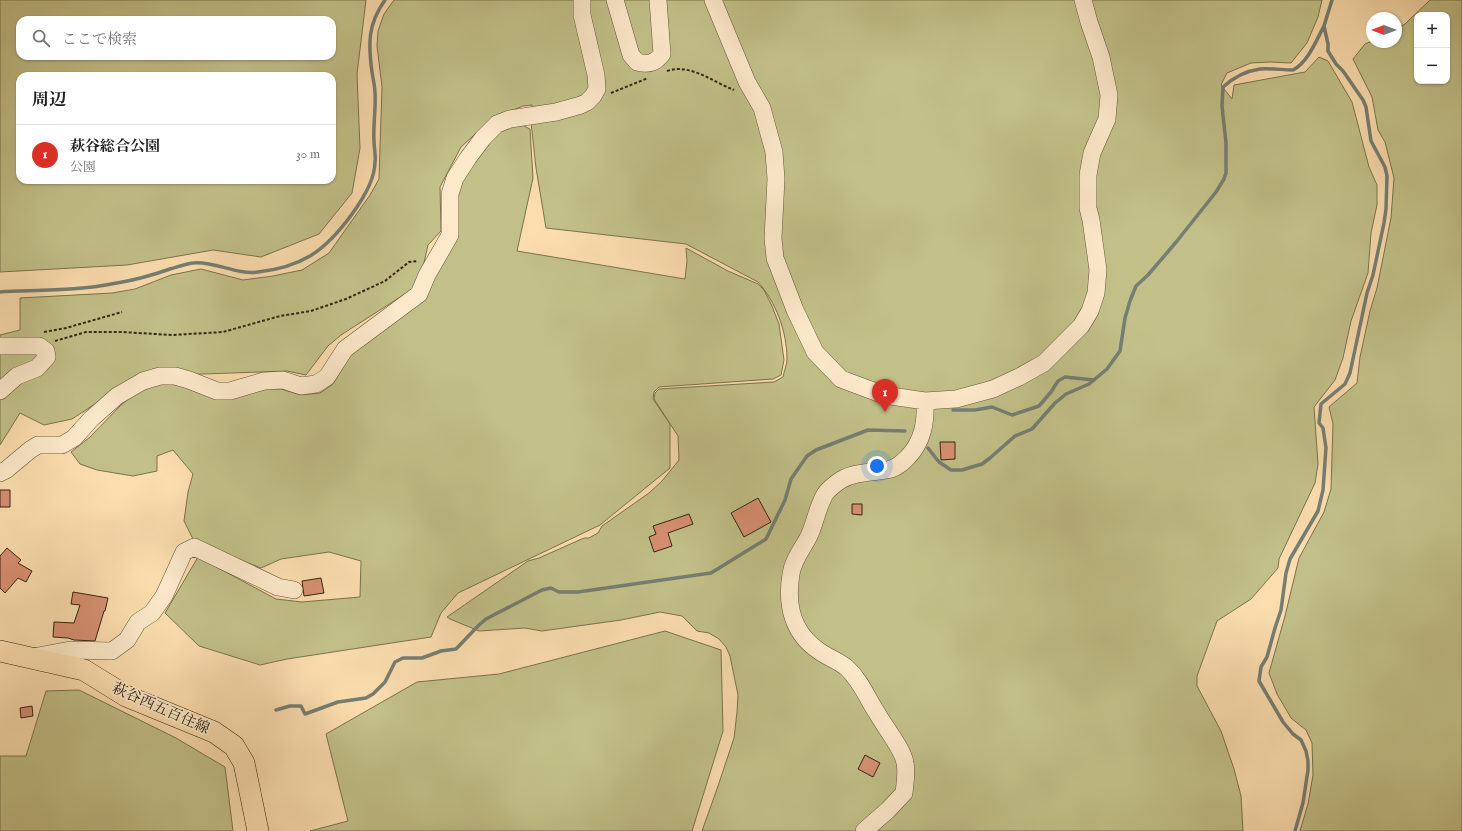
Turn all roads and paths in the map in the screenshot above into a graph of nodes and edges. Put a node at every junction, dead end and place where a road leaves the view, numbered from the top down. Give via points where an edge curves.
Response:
1 (582, 0) edge
2 (615, 0) edge
3 (658, 0) edge
4 (713, 0) edge
5 (1084, 0) edge
6 (666, 71) dead end
7 (654, 76) dead end
8 (756, 97) junction
9 (587, 102) junction
10 (437, 259) junction
11 (122, 312) dead end
12 (39, 340) junction
13 (0, 346) edge
14 (0, 391) edge
15 (925, 401) junction
16 (0, 473) edge
17 (294, 590) dead end
18 (0, 651) edge
19 (28, 657) junction
20 (258, 831) edge
21 (864, 831) edge

1 - 9 street via 582,14 597,89
2 - 3 street via 631,55 637,62 650,64 656,62 662,54
4 - 8 street via 747,82
5 - 15 street via 1110,95 1107,119 1092,153 1088,175 1088,208 1098,270 1096,293 1090,312 1081,326 1044,363 1019,378 993,389 956,398
6 - 8 path via 690,70
7 - 9 path
8 - 15 street via 762,108 774,152 775,258 815,352 841,379 884,395
9 - 10 street via 556,112 510,119 497,124 483,138 456,178 450,194 450,235
10 - 12 path via 409,262 385,281 346,299 311,311 280,316 223,332 172,335 86,332
10 - 16 street via 419,294 344,348 327,378 316,384 301,386 283,380 264,381 230,392 218,392 175,376 160,376 143,381 117,396 74,438 62,445 38,446
11 - 12 path via 66,328
12 - 13 street
12 - 14 street via 48,357 38,368 17,376
15 - 21 street via 926,418 920,441 902,464 892,468 856,473 841,480 824,495 810,535 791,572 788,598 795,625 803,638 846,668 862,686 905,762 904,793
17 - 19 street via 278,587 194,546 184,552 164,596 152,613 138,622 127,640 112,651 70,650
18 - 19 main road, 萩谷西五百住線
19 - 20 main road, 萩谷西五百住線 via 84,670 126,696 214,732 234,746 244,763

